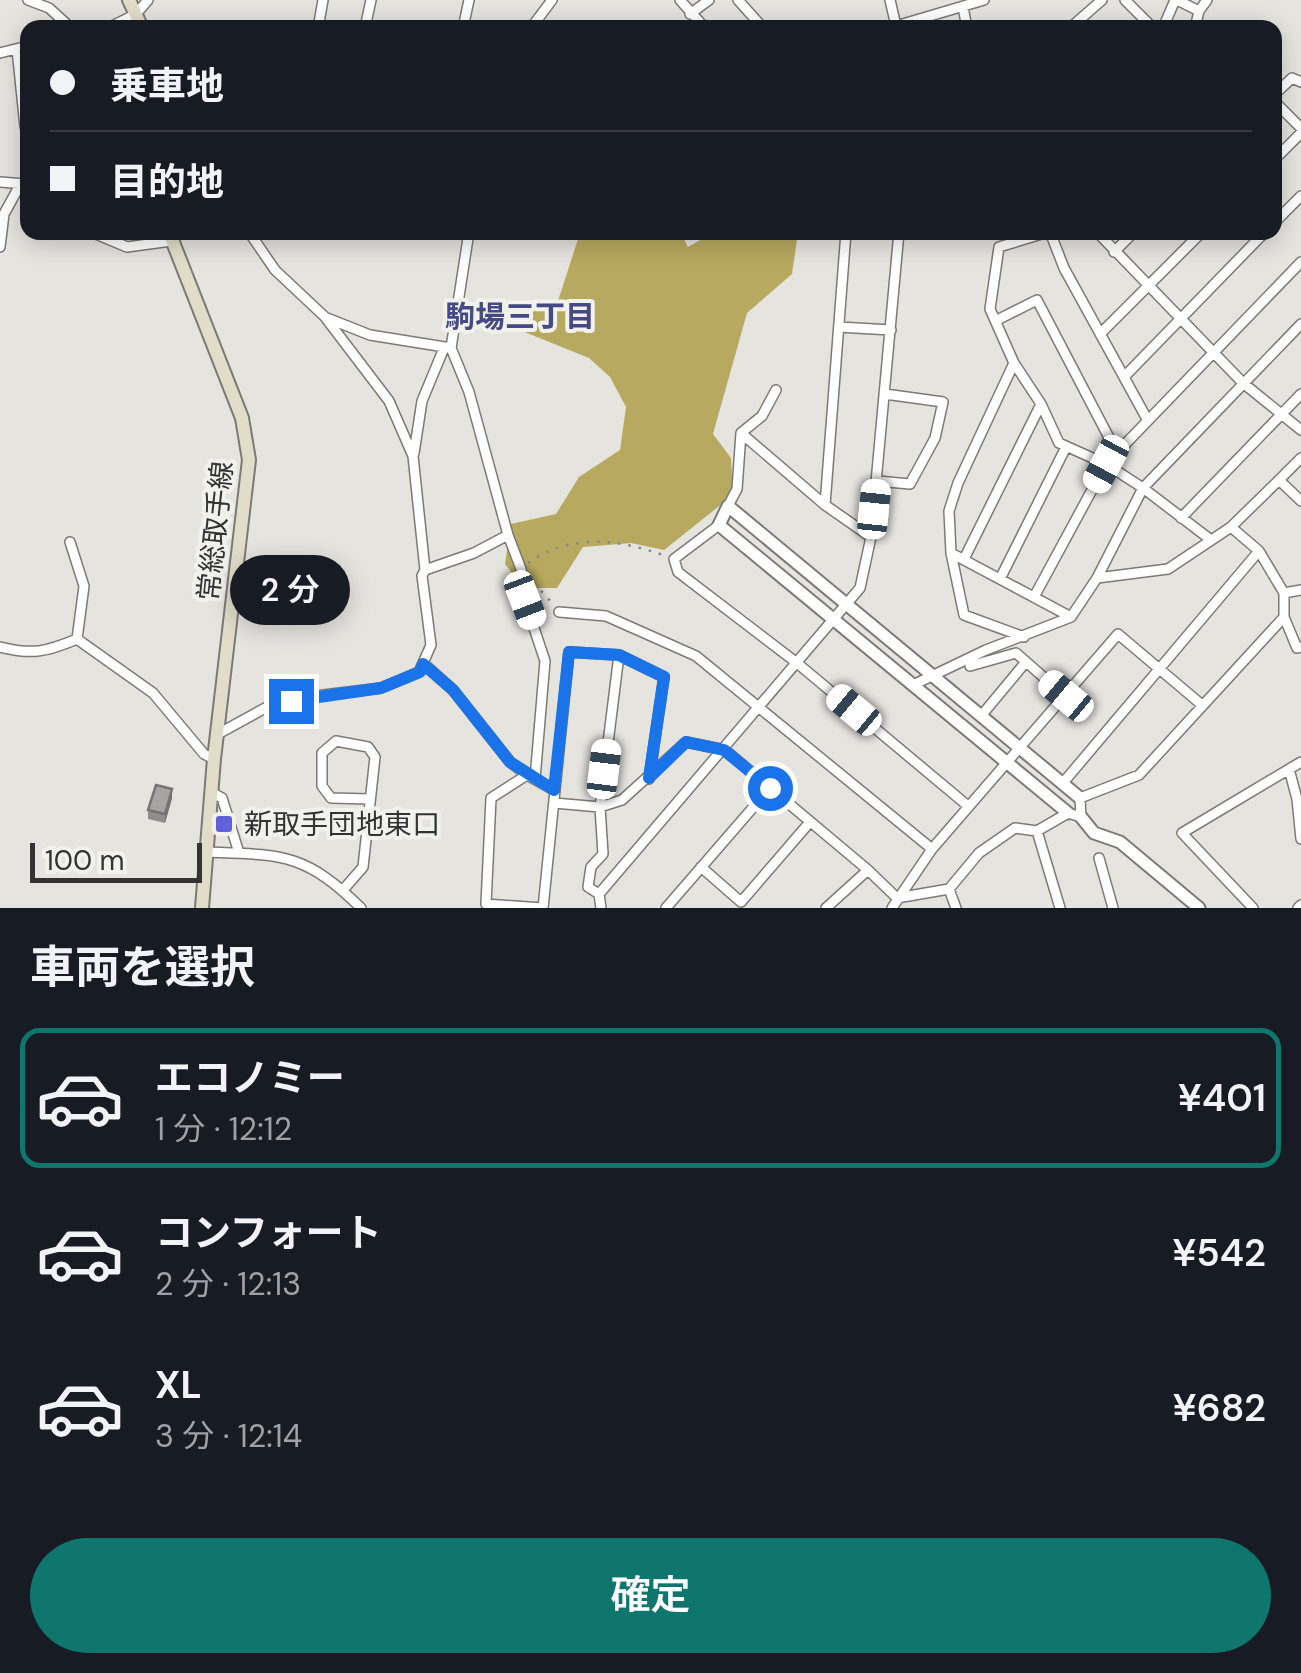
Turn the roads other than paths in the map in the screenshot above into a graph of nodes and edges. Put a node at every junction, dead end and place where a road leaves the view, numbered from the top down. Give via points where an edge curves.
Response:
1 (28, 0) edge
2 (128, 0) edge
3 (148, 0) edge
4 (552, 0) edge
5 (680, 0) edge
6 (709, 0) edge
7 (738, 0) edge
8 (984, 0) edge
9 (1102, 0) edge
10 (1125, 0) edge
11 (1176, 0) edge
12 (1207, 0) edge
13 (963, 7) junction
14 (1199, 12) junction
15 (136, 14) junction
16 (690, 14) junction
17 (936, 15) junction
18 (538, 18) joint
19 (62, 20) edge
20 (124, 20) edge
21 (139, 20) edge
22 (540, 20) edge
23 (696, 20) edge
24 (756, 20) edge
25 (918, 20) edge
26 (936, 20) edge
27 (965, 20) edge
28 (1079, 20) edge
29 (1144, 20) edge
30 (1197, 20) edge
31 (1282, 110) edge
32 (1301, 131) edge
33 (1282, 152) edge
34 (20, 193) edge
35 (1301, 196) edge
36 (1282, 215) edge
37 (109, 240) edge
38 (158, 240) edge
39 (171, 240) edge
40 (255, 240) edge
41 (467, 240) edge
42 (845, 240) edge
43 (898, 240) edge
44 (1022, 240) edge
45 (1052, 240) edge
46 (1103, 240) edge
47 (1126, 240) edge
48 (1194, 240) edge
49 (1257, 240) edge
50 (0, 247) edge
51 (1114, 252) junction
52 (1301, 262) edge
53 (1147, 287) junction
54 (325, 317) junction
55 (1180, 319) junction
56 (998, 320) junction
57 (1301, 324) edge
58 (839, 327) junction
59 (891, 330) junction
60 (1100, 334) junction
61 (448, 348) junction
62 (1213, 352) junction
63 (1014, 362) junction
64 (1124, 377) junction
65 (1243, 382) junction
66 (776, 390) dead end
67 (885, 394) junction
68 (1301, 394) edge
69 (1041, 404) junction
70 (1283, 412) junction
71 (1147, 419) junction
72 (1301, 430) edge
73 (742, 433) junction
74 (1066, 446) junction
75 (1116, 451) junction
76 (414, 456) junction
77 (1301, 458) edge
78 (1106, 464) junction
79 (1279, 480) junction
80 (876, 481) junction
81 (1144, 488) junction
82 (1301, 500) edge
83 (826, 505) junction
84 (728, 506) junction
85 (1181, 518) junction
86 (719, 525) junction
87 (1232, 528) junction
88 (508, 535) junction
89 (871, 537) junction
90 (1211, 540) junction
91 (70, 542) dead end
92 (1259, 551) junction
93 (951, 553) junction
94 (964, 560) junction
95 (425, 570) junction
96 (1098, 578) junction
97 (1000, 579) junction
98 (1301, 590) edge
99 (1284, 593) junction
100 (1034, 597) junction
101 (846, 604) junction
102 (560, 612) road end
103 (1071, 617) junction
104 (1284, 617) junction
105 (833, 620) junction
106 (1024, 637) junction
107 (78, 639) junction
108 (0, 647) edge
109 (1301, 647) edge
110 (619, 655) junction
111 (797, 663) junction
112 (1025, 663) junction
113 (423, 664) junction
114 (970, 666) dead end
115 (1160, 668) junction
116 (932, 676) junction
117 (913, 686) junction
118 (1066, 696) junction
119 (1202, 704) junction
120 (760, 706) junction
121 (981, 716) junction
122 (216, 735) junction
123 (1019, 747) junction
124 (724, 750) junction
125 (214, 759) junction
126 (1006, 761) junction
127 (1301, 762) edge
128 (1289, 769) junction
129 (531, 777) junction
130 (649, 778) junction
131 (1062, 784) junction
132 (770, 788) junction
133 (554, 790) junction
134 (211, 792) junction
135 (1080, 798) junction
136 (370, 799) junction
137 (554, 802) junction
138 (968, 806) junction
139 (600, 807) junction
140 (1075, 815) junction
141 (810, 822) junction
142 (1037, 831) junction
143 (1301, 839) edge
144 (932, 849) junction
145 (206, 852) junction
146 (239, 853) junction
147 (1100, 858) dead end
148 (702, 867) junction
149 (868, 870) junction
150 (950, 889) junction
151 (343, 890) junction
152 (599, 894) junction
153 (894, 903) edge
154 (202, 908) edge
155 (361, 908) edge
156 (543, 908) edge
157 (601, 908) edge
158 (666, 908) edge
159 (826, 908) edge
160 (956, 908) edge
161 (1060, 908) edge
162 (1113, 908) edge
163 (1199, 908) edge
164 (1253, 908) edge

1 - 19 street
2 - 15 main road
3 - 15 street
4 - 18 street
5 - 16 street
6 - 16 street
7 - 24 street
8 - 13 street
9 - 28 street
10 - 29 street
11 - 14 street
12 - 14 street
13 - 17 street
13 - 27 street
14 - 30 street
15 - 20 street
15 - 21 main road
16 - 23 street
17 - 25 street
17 - 26 street
18 - 22 street
31 - 32 street
32 - 33 street
34 - 50 street via 4,214
35 - 36 street
37 - 38 street via 127,248
39 - 122 main road, 常総取手線 via 242,418 250,460
40 - 54 street via 275,270
41 - 61 street
42 - 58 street
43 - 59 street
44 - 56 street via 999,247 990,309
45 - 60 street
46 - 51 street
47 - 51 street
48 - 53 street
49 - 55 street
51 - 53 street
52 - 62 street
53 - 55 street
53 - 60 street
54 - 61 street via 370,335
54 - 76 street via 390,401
55 - 62 street
55 - 64 street
56 - 63 street
56 - 75 street via 1037,300
57 - 65 street
58 - 59 street
58 - 83 street
59 - 67 street
60 - 64 street
61 - 76 street via 422,401
61 - 88 street via 469,392
62 - 65 street
62 - 71 street
63 - 69 street
63 - 93 street via 958,483 949,511
64 - 71 street
65 - 70 street
65 - 81 street
66 - 73 street via 762,416
67 - 80 street
67 - 80 street via 943,402 935,438 910,484
68 - 70 street
69 - 74 street
69 - 94 street
70 - 72 street
70 - 85 street
71 - 75 street
73 - 83 street
73 - 84 street via 737,489
74 - 78 street
74 - 97 street
75 - 78 street
76 - 95 street
77 - 79 street
78 - 81 street
78 - 100 street
79 - 82 street
79 - 87 street
80 - 89 street
81 - 85 street
81 - 96 street
83 - 89 street
84 - 86 street
84 - 101 street
85 - 90 street
86 - 105 street
86 - 111 street via 674,559 678,572
87 - 90 street
87 - 92 street
88 - 95 street
88 - 129 street via 545,661
89 - 101 street via 860,588
90 - 96 street via 1168,569
91 - 107 street via 84,586
92 - 99 street
92 - 115 street
93 - 94 street
93 - 106 street via 964,615
94 - 97 street
95 - 113 street via 431,645
96 - 103 street
97 - 100 street
98 - 99 street
99 - 104 street
100 - 103 street
101 - 105 street
101 - 116 street
102 - 120 street via 606,616 696,656
103 - 106 street
104 - 109 street
104 - 119 street
105 - 111 street
105 - 117 street
106 - 116 street
107 - 108 street via 28,654
107 - 125 street via 152,693
110 - 130 street via 664,677
110 - 133 street via 569,652
110 - 139 street
111 - 120 street
111 - 138 street
112 - 114 street via 1016,654
112 - 118 street
112 - 121 street
113 - 122 street via 420,672 381,688 268,707
113 - 129 street
115 - 118 street via 1118,634
115 - 119 street
115 - 131 street
116 - 117 street
116 - 121 street
117 - 126 street
118 - 123 street
119 - 135 street via 1140,775
120 - 124 street
120 - 144 street
121 - 123 street
122 - 125 main road, 常総取手線
123 - 126 street
123 - 131 street
124 - 130 street via 686,742
124 - 132 street
124 - 152 street
125 - 134 main road, 常総取手線
126 - 138 street
126 - 140 street
127 - 128 street
128 - 143 street
128 - 164 street via 1182,833
129 - 133 street
129 - 156 street via 491,798 486,904
130 - 139 street via 622,800
131 - 135 street
132 - 141 street
132 - 148 street
133 - 137 street
134 - 145 main road, 常総取手線
134 - 146 street via 222,798
135 - 140 street
136 - 136 street via 375,757 368,747 336,741 322,753 322,786 331,798
136 - 151 street via 363,866
137 - 139 street
137 - 156 street
138 - 144 street
139 - 152 street via 602,854 591,867 588,887
140 - 142 street
140 - 163 street via 1120,842
141 - 148 street via 741,902
141 - 149 street
142 - 150 street via 1015,828 979,853
142 - 161 street
144 - 153 street
145 - 146 street
145 - 154 main road, 常総取手線
146 - 151 street via 297,860
147 - 162 street
148 - 158 street
149 - 153 street
149 - 159 street
150 - 153 street
150 - 160 street
151 - 155 street
152 - 157 street

